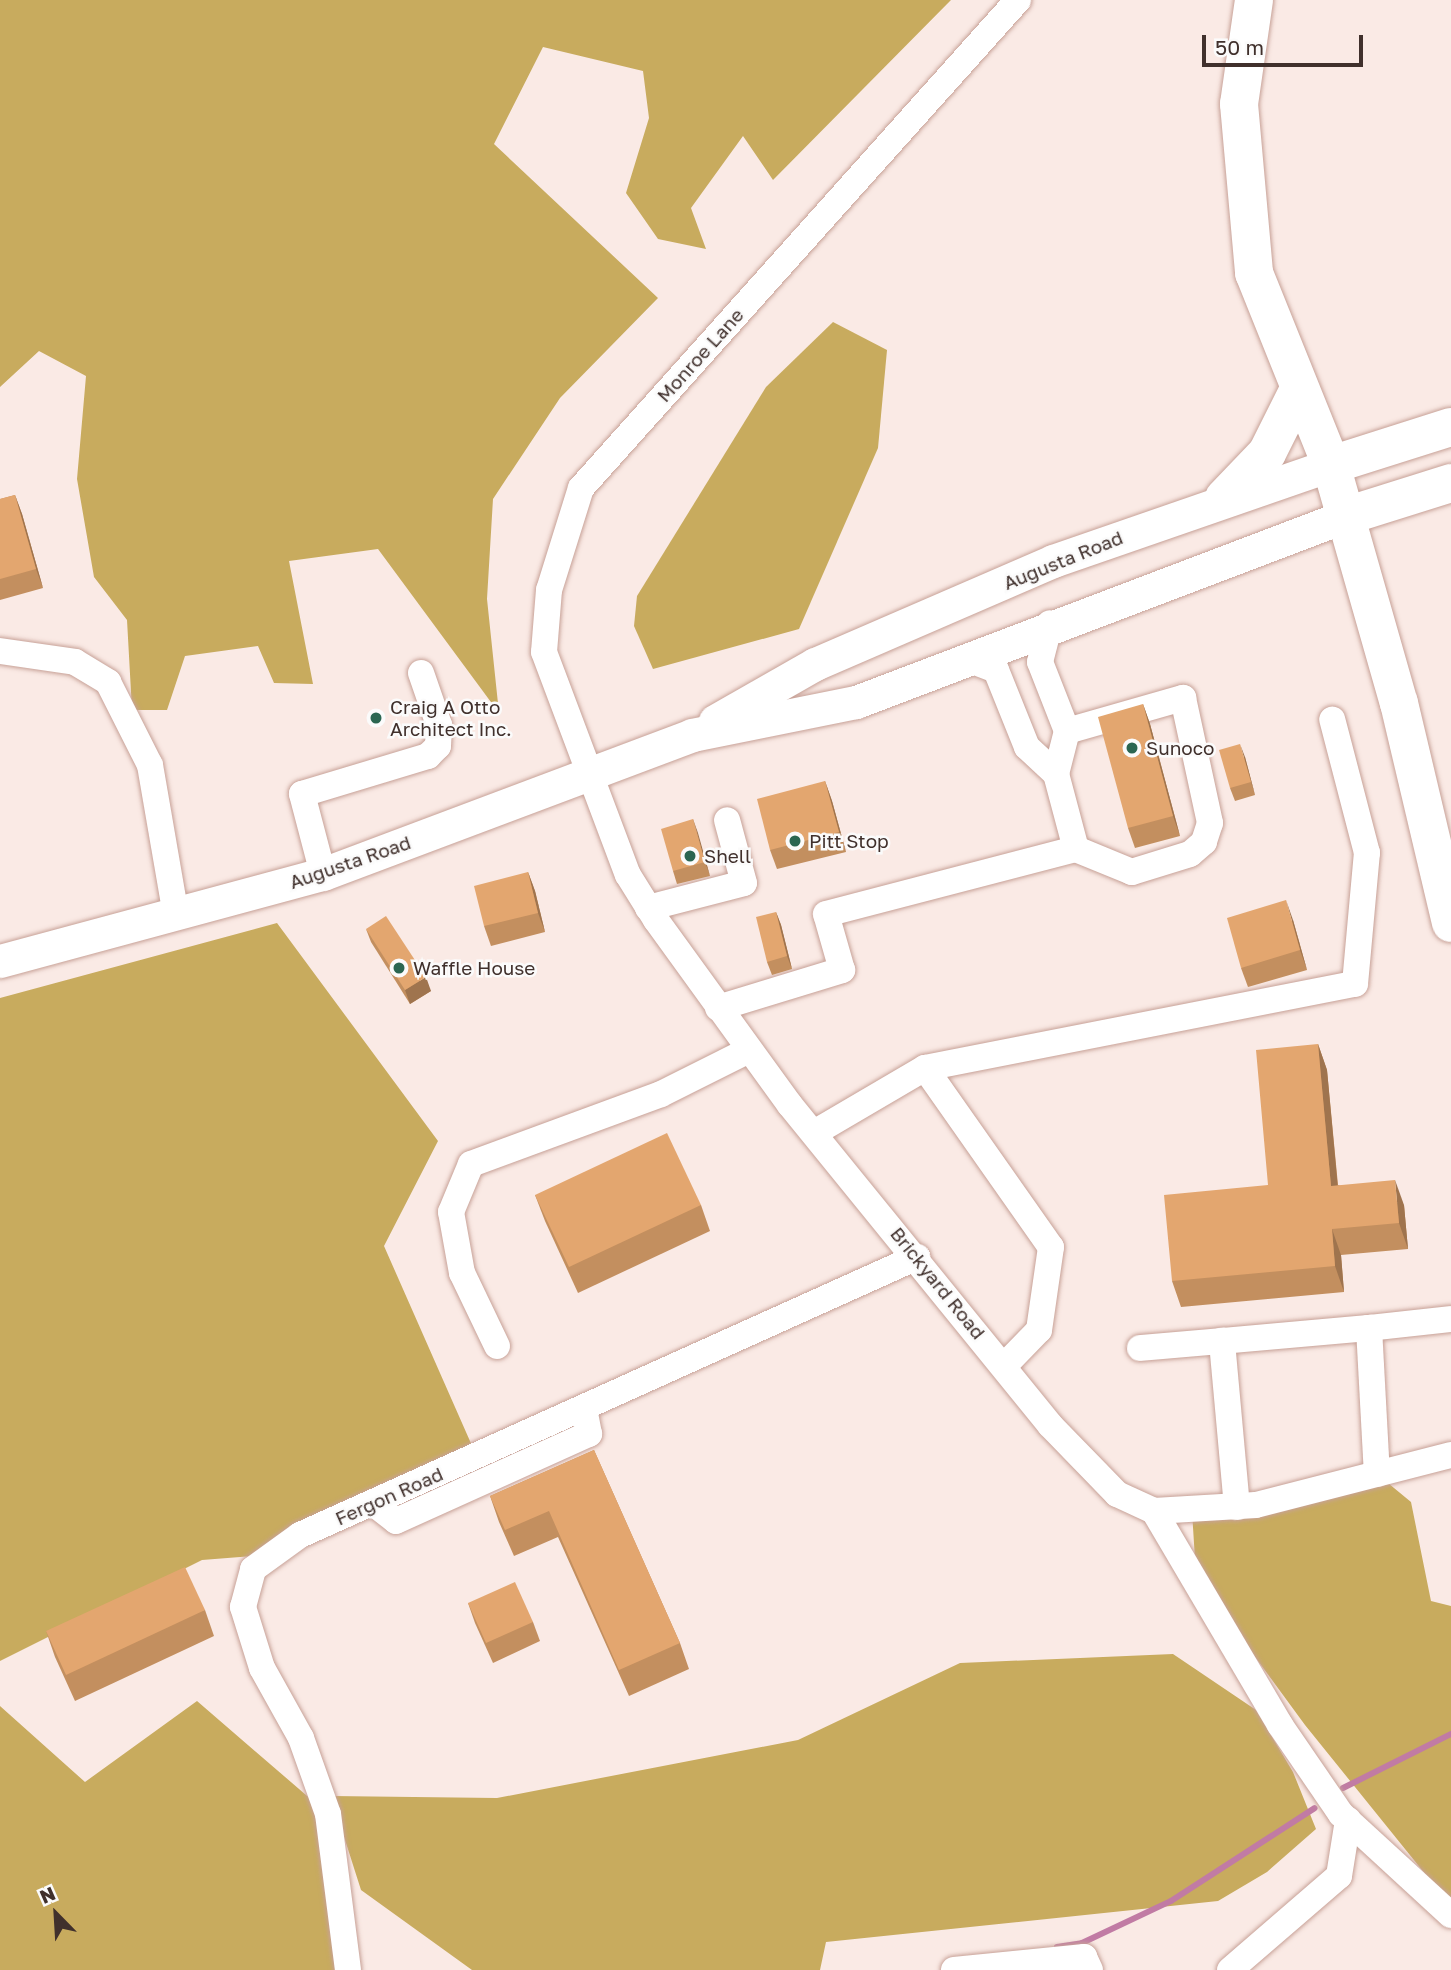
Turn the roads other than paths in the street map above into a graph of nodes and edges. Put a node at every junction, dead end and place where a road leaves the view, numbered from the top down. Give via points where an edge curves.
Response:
1 (1018, 0) edge
2 (1254, 0) edge
3 (1299, 389) junction
4 (1451, 427) edge
5 (1331, 465) junction
6 (1451, 483) edge
7 (1224, 498) junction
8 (1343, 517) junction
9 (1050, 624) junction
10 (0, 651) edge
11 (965, 658) junction
12 (421, 673) dead end
13 (1332, 719) dead end
14 (1067, 731) junction
15 (692, 735) junction
16 (590, 773) junction
17 (1056, 774) junction
18 (727, 820) dead end
19 (1076, 849) junction
20 (323, 874) junction
21 (648, 908) junction
22 (176, 915) junction
23 (1451, 923) edge
24 (0, 961) edge
25 (718, 1008) junction
26 (749, 1050) junction
27 (925, 1068) junction
28 (814, 1133) junction
29 (917, 1257) junction
30 (1451, 1319) edge
31 (1369, 1328) junction
32 (1222, 1341) junction
33 (496, 1346) dead end
34 (1140, 1348) dead end
35 (1004, 1366) junction
36 (1451, 1455) edge
37 (1377, 1474) junction
38 (1237, 1507) junction
39 (1154, 1511) junction
40 (1348, 1820) junction
41 (1451, 1915) edge
42 (348, 1970) edge
43 (954, 1970) edge
44 (1090, 1970) edge
45 (1230, 1970) edge

1 - 16 street, Monroe Lane via 581,488 550,590 544,652
2 - 3 highway via 1239,104 1254,273
3 - 5 highway
3 - 7 highway via 1267,453
4 - 5 highway, Augusta Road
5 - 7 main road, Augusta Road
5 - 8 highway
6 - 8 highway, Augusta Road
7 - 15 main road, Augusta Road via 1053,561 815,664
8 - 9 main road, Augusta Road
8 - 23 highway via 1399,703
9 - 11 main road, Augusta Road
9 - 14 street via 1040,662
10 - 22 street via 75,662 108,682 150,765
11 - 15 main road, Augusta Road via 856,702
11 - 17 street via 996,670 1027,747
12 - 20 street via 439,725 438,746 428,757 302,794
13 - 27 street via 1367,853 1356,984
14 - 17 street
14 - 19 street via 1183,698 1210,823 1205,842 1190,854 1132,872
15 - 16 main road, Augusta Road
16 - 20 main road, Augusta Road
16 - 21 street, Brickyard Road via 628,875
17 - 19 street
18 - 21 street via 744,883
19 - 25 street via 826,914 842,970
20 - 22 main road, Augusta Road
21 - 25 street, Brickyard Road
22 - 24 main road, Augusta Road
25 - 26 street, Brickyard Road
26 - 28 street, Brickyard Road
26 - 33 street via 661,1094 471,1164 452,1212 462,1273
27 - 28 street
27 - 35 street via 1051,1247 1039,1330
28 - 29 street, Brickyard Road
29 - 35 street, Brickyard Road
29 - 42 street, Fergon Road via 266,1555 244,1587 243,1607 262,1668 301,1738 328,1814
30 - 31 street
31 - 32 street
31 - 37 street
32 - 34 street
32 - 38 street
35 - 39 street, Brickyard Road via 1100,1479
36 - 37 street
37 - 38 street
38 - 39 street
39 - 40 street via 1280,1726
40 - 41 street
40 - 45 street via 1339,1876
43 - 44 street via 1084,1957

